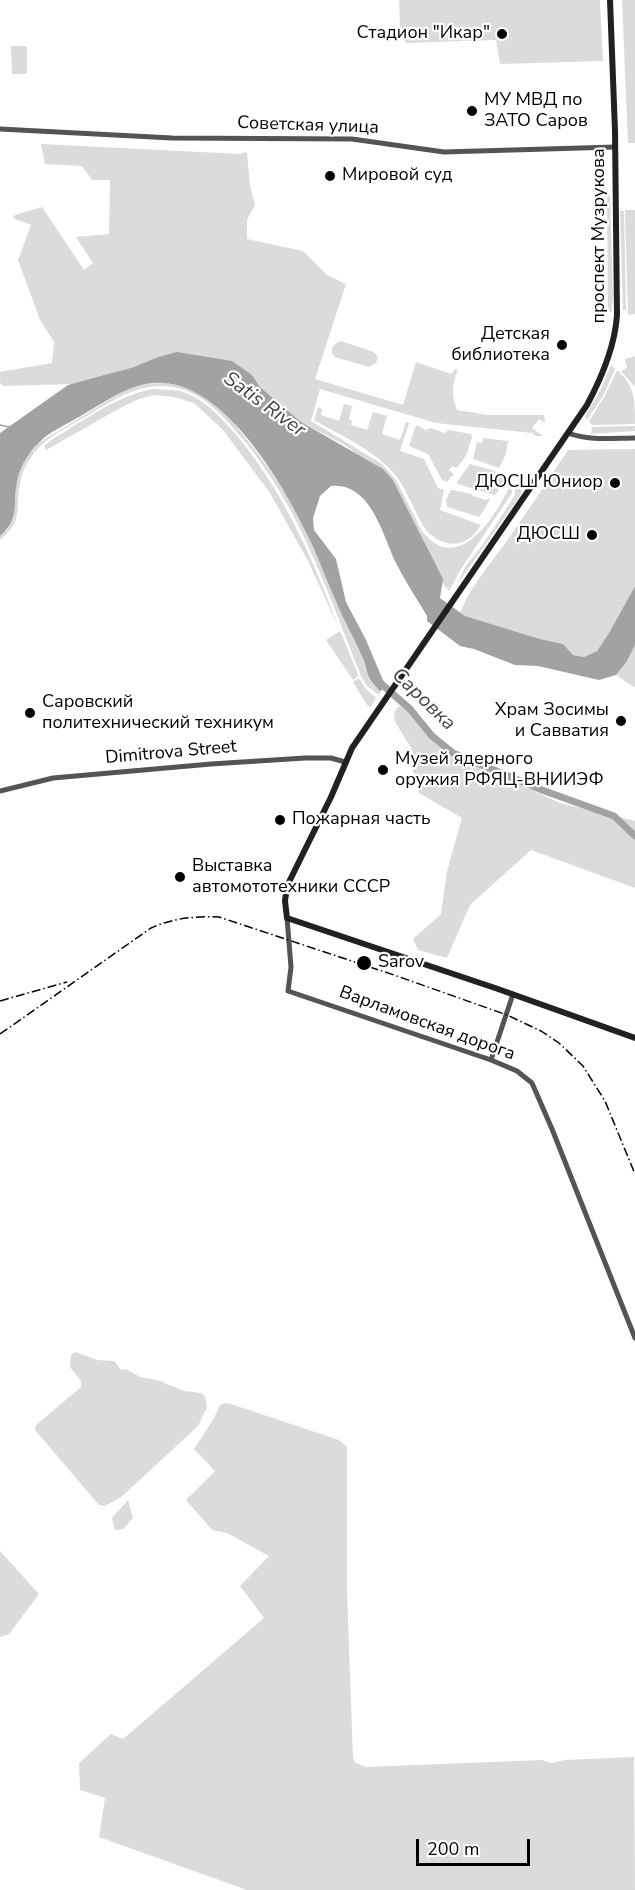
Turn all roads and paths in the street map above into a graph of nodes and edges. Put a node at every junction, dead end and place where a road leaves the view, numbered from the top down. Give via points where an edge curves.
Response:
1 (610, 0) edge
2 (0, 129) edge
3 (615, 147) junction
4 (568, 433) junction
5 (635, 438) edge
6 (345, 762) junction
7 (0, 791) edge
8 (287, 918) junction
9 (288, 991) joint
10 (513, 994) junction
11 (635, 1038) edge
12 (491, 1060) junction
13 (635, 1338) edge

1 - 3 main road, проспект Музрукова
2 - 3 street, Советская улица via 172,138 352,139 444,152
3 - 4 main road, проспект Музрукова via 616,330 597,387
4 - 5 street via 594,438
4 - 6 main road, проспект Музрукова
6 - 7 street, Dimitrova Street via 305,758 177,767 53,778
6 - 8 main road, проспект Музрукова via 287,886
8 - 9 street, проспект Музрукова via 291,967
8 - 10 main road
9 - 12 street, Варламовская дорога
10 - 11 main road
10 - 12 street
12 - 13 street, Варламовская дорога via 518,1071 532,1083

